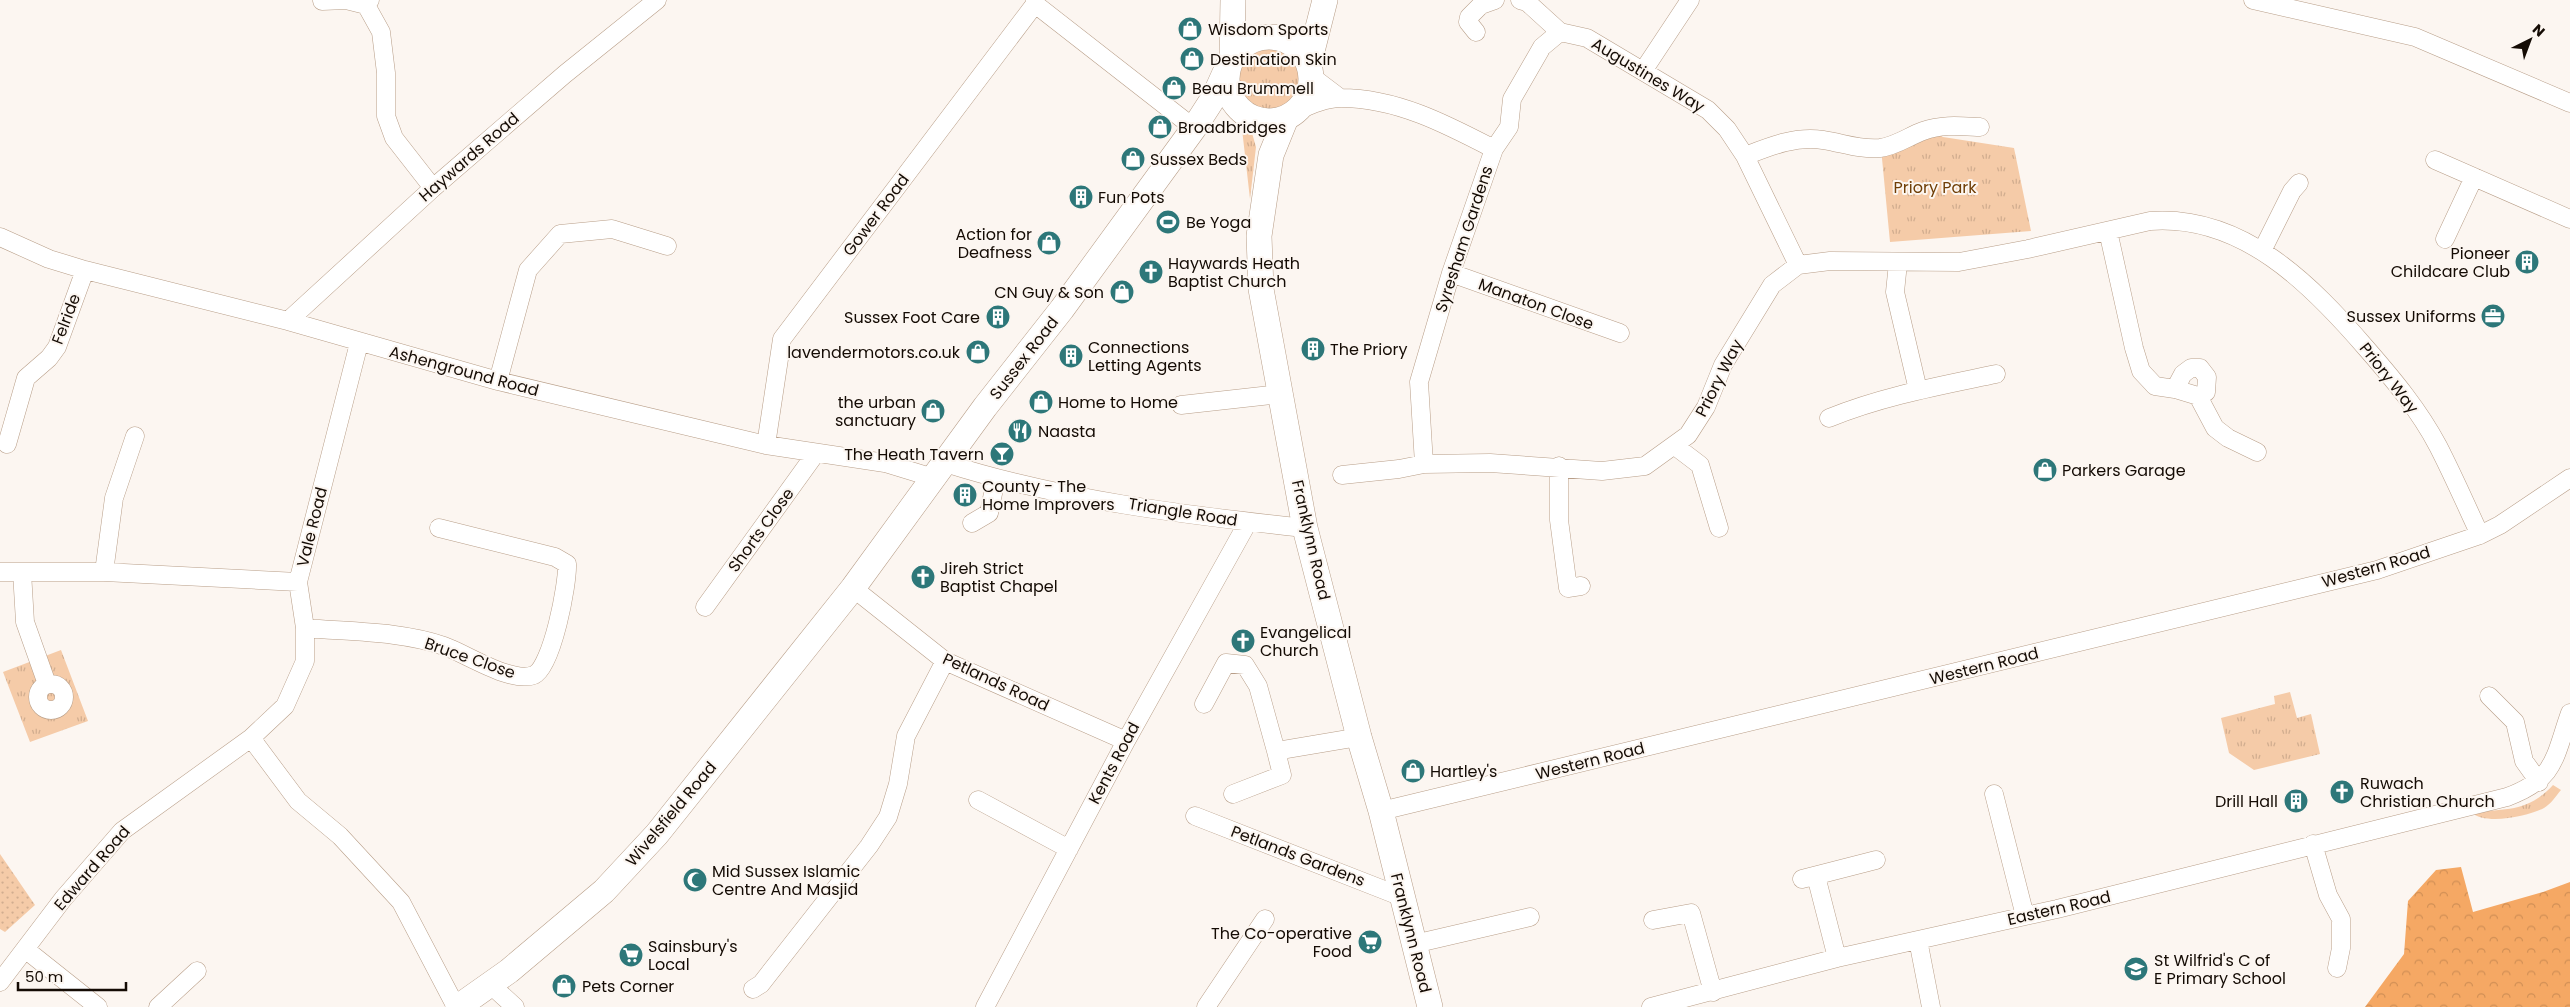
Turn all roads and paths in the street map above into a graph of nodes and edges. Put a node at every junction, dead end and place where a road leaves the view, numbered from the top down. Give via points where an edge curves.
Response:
1 (657, 0) edge
2 (1234, 0) edge
3 (1324, 0) edge
4 (1495, 0) edge
5 (1520, 0) edge
6 (1690, 0) edge
7 (2253, 0) edge
8 (322, 1) dead end
9 (368, 2) edge
10 (1035, 2) edge
11 (1476, 32) dead end
12 (1560, 32) junction
13 (1273, 38) junction
14 (1230, 61) junction
15 (1310, 70) junction
16 (1643, 71) junction
17 (1340, 98) junction
18 (2562, 100) edge
19 (1291, 114) junction
20 (1250, 116) junction
21 (1980, 127) dead end
22 (1194, 128) junction
23 (1494, 149) junction
24 (1271, 155) junction
25 (1745, 156) junction
26 (2435, 160) dead end
27 (2474, 177) junction
28 (2299, 183) dead end
29 (433, 188) junction
30 (2570, 219) edge
31 (2108, 231) junction
32 (0, 237) edge
33 (2445, 240) dead end
34 (667, 246) dead end
35 (2262, 252) junction
36 (1898, 263) junction
37 (1798, 264) junction
38 (85, 270) junction
39 (1452, 272) junction
40 (288, 321) junction
41 (1620, 333) dead end
42 (359, 342) junction
43 (1996, 374) dead end
44 (498, 381) junction
45 (2175, 389) junction
46 (1918, 390) junction
47 (1280, 394) junction
48 (2198, 396) junction
49 (1181, 405) dead end
50 (1828, 418) dead end
51 (134, 436) dead end
52 (7, 444) dead end
53 (766, 445) junction
54 (1675, 446) junction
55 (2258, 452) dead end
56 (816, 453) junction
57 (1424, 464) junction
58 (1559, 466) junction
59 (940, 470) junction
60 (1342, 475) dead end
61 (2570, 478) edge
62 (996, 480) junction
63 (1248, 522) junction
64 (972, 523) dead end
65 (439, 528) dead end
66 (1306, 528) junction
67 (1719, 528) dead end
68 (2480, 535) junction
69 (0, 572) edge
70 (22, 572) junction
71 (104, 572) junction
72 (298, 582) junction
73 (1581, 586) dead end
74 (853, 588) junction
75 (705, 607) dead end
76 (305, 628) junction
77 (945, 661) junction
78 (47, 684) dead end
79 (2489, 696) dead end
80 (1204, 704) dead end
81 (2570, 713) edge
82 (1359, 737) junction
83 (251, 738) junction
84 (1126, 741) junction
85 (1276, 751) junction
86 (2539, 782) junction
87 (1233, 794) dead end
88 (1994, 794) dead end
89 (978, 800) dead end
90 (1381, 811) junction
91 (1195, 816) dead end
92 (2313, 844) junction
93 (1069, 849) junction
94 (1876, 860) dead end
95 (1402, 897) junction
96 (2025, 916) junction
97 (1530, 917) dead end
98 (1264, 919) dead end
99 (1653, 920) dead end
100 (1918, 940) junction
101 (1414, 944) junction
102 (25, 949) junction
103 (1837, 958) junction
104 (2337, 968) dead end
105 (197, 971) dead end
106 (0, 982) edge
107 (491, 985) junction
108 (753, 989) dead end
109 (1713, 992) junction
110 (98, 1007) edge
111 (158, 1007) edge
112 (457, 1007) edge
113 (515, 1007) edge
114 (985, 1007) edge
115 (1206, 1007) edge
116 (1430, 1007) edge
117 (1651, 1007) edge
118 (1931, 1007) edge

1 - 29 street, Haywards Road
2 - 13 main road
2 - 14 main road
3 - 13 main road via 1305,25
3 - 15 main road
4 - 11 street via 1481,5 1469,17 1468,22
5 - 12 street via 1527,2
6 - 16 street
7 - 18 street via 2416,37
8 - 9 street
9 - 29 street via 381,32 386,73 386,116 394,138
10 - 22 street, Gower Road
10 - 53 street, Gower Road via 782,340
12 - 16 street, Augustines Way via 1587,38
12 - 23 street, Syresham Gardens via 1542,47 1512,100 1509,127
13 - 14 main road via 1250,40
13 - 15 main road via 1298,49
14 - 20 main road via 1226,79 1228,92 1234,104
14 - 22 main road, Sussex Road via 1214,97
15 - 17 street
15 - 19 main road via 1310,89 1305,101
16 - 25 street, Augustines Way via 1708,110 1727,129
17 - 19 street via 1319,102
17 - 23 street via 1388,104 1432,118
19 - 20 main road via 1271,121
19 - 24 main road, Franklynn Road
20 - 22 main road, Sussex Road via 1214,116
20 - 24 main road
21 - 25 street via 1944,125 1881,148 1803,138
22 - 59 main road, Sussex Road via 1062,310
23 - 39 street, Syresham Gardens
24 - 47 main road, Franklynn Road via 1259,236 1261,289
25 - 37 street, Augustines Way
26 - 27 street
27 - 30 street
27 - 33 street
28 - 35 street
29 - 40 street, Haywards Road
31 - 35 street, Priory Way via 2150,221 2198,223 2225,232
31 - 36 street, Priory Way via 1959,262
31 - 45 street via 2142,371 2155,386
32 - 38 street, Ashenground Road
34 - 44 street via 612,229 560,234 528,270
35 - 68 street, Priory Way via 2288,268 2319,294 2395,381 2438,445
36 - 37 street, Priory Way via 1830,261
36 - 46 street via 1895,292
37 - 54 street, Priory Way via 1772,285 1723,365 1706,408 1688,435
38 - 40 street, Ashenground Road
38 - 52 street, Felride via 58,347 26,378
39 - 41 street, Manaton Close
39 - 57 street, Syresham Gardens via 1419,382
40 - 42 street, Ashenground Road
42 - 44 street, Ashenground Road
42 - 72 street, Vale Road
43 - 46 street
44 - 53 street, Ashenground Road
45 - 48 street
45 - 48 street via 2183,374 2191,368 2200,368 2207,377 2208,386 2206,392
46 - 50 street
47 - 49 street
47 - 66 main road, Franklynn Road
48 - 55 street via 2215,428
51 - 71 street via 114,498
53 - 56 street, Ashenground Road
54 - 58 street, Priory Way via 1645,466 1602,471
54 - 67 street via 1700,465
56 - 59 street, Ashenground Road
56 - 75 street, Shorts Close
57 - 58 street, Priory Way
57 - 60 street, Priory Way
58 - 73 street via 1559,520 1568,588
59 - 62 street, Triangle Road
59 - 74 main road, Sussex Road
61 - 68 street, Western Road
62 - 63 street, Triangle Road
62 - 64 street via 989,513
63 - 66 street, Triangle Road
63 - 84 street, Kents Road
65 - 76 street, Bruce Close via 555,557 567,564 568,579 548,656 540,670 533,675 505,673 444,646 395,635
66 - 82 main road, Franklynn Road
68 - 90 street, Western Road via 2368,572
69 - 70 street, Vale Road
70 - 71 street, Vale Road
70 - 78 street via 25,622
71 - 72 street, Vale Road
72 - 76 street, Edward Road
74 - 77 street, Petlands Road
74 - 107 main road, Wivelsfield Road via 657,834 604,891
76 - 83 street, Edward Road via 306,661 285,706
77 - 84 street, Petlands Road
77 - 108 street via 906,736 888,818 761,984
79 - 86 street via 2515,722 2524,761
80 - 85 street via 1226,663 1244,665 1258,686
81 - 86 street via 2553,760
82 - 85 street
82 - 90 main road, Franklynn Road
83 - 102 street, Edward Road via 122,831
83 - 112 street via 298,802 340,836 401,902
84 - 93 street, Kents Road
85 - 87 street via 1282,775
86 - 92 street, Eastern Road via 2507,797
88 - 96 street
89 - 93 street
90 - 95 main road, Franklynn Road
91 - 95 street, Petlands Gardens
92 - 96 street, Eastern Road
92 - 104 street via 2328,895 2341,919
93 - 114 street, Kents Road
94 - 103 street via 1809,878
95 - 101 main road, Franklynn Road
96 - 100 street, Eastern Road
97 - 101 street
98 - 115 street
99 - 109 street via 1692,913
100 - 103 street, Eastern Road
100 - 118 street
101 - 116 main road, Franklynn Road
102 - 106 street, Edward Road
102 - 110 street
103 - 109 street, Eastern Road
105 - 111 street
107 - 112 main road, Wivelsfield Road
107 - 113 street
109 - 117 street, Eastern Road

